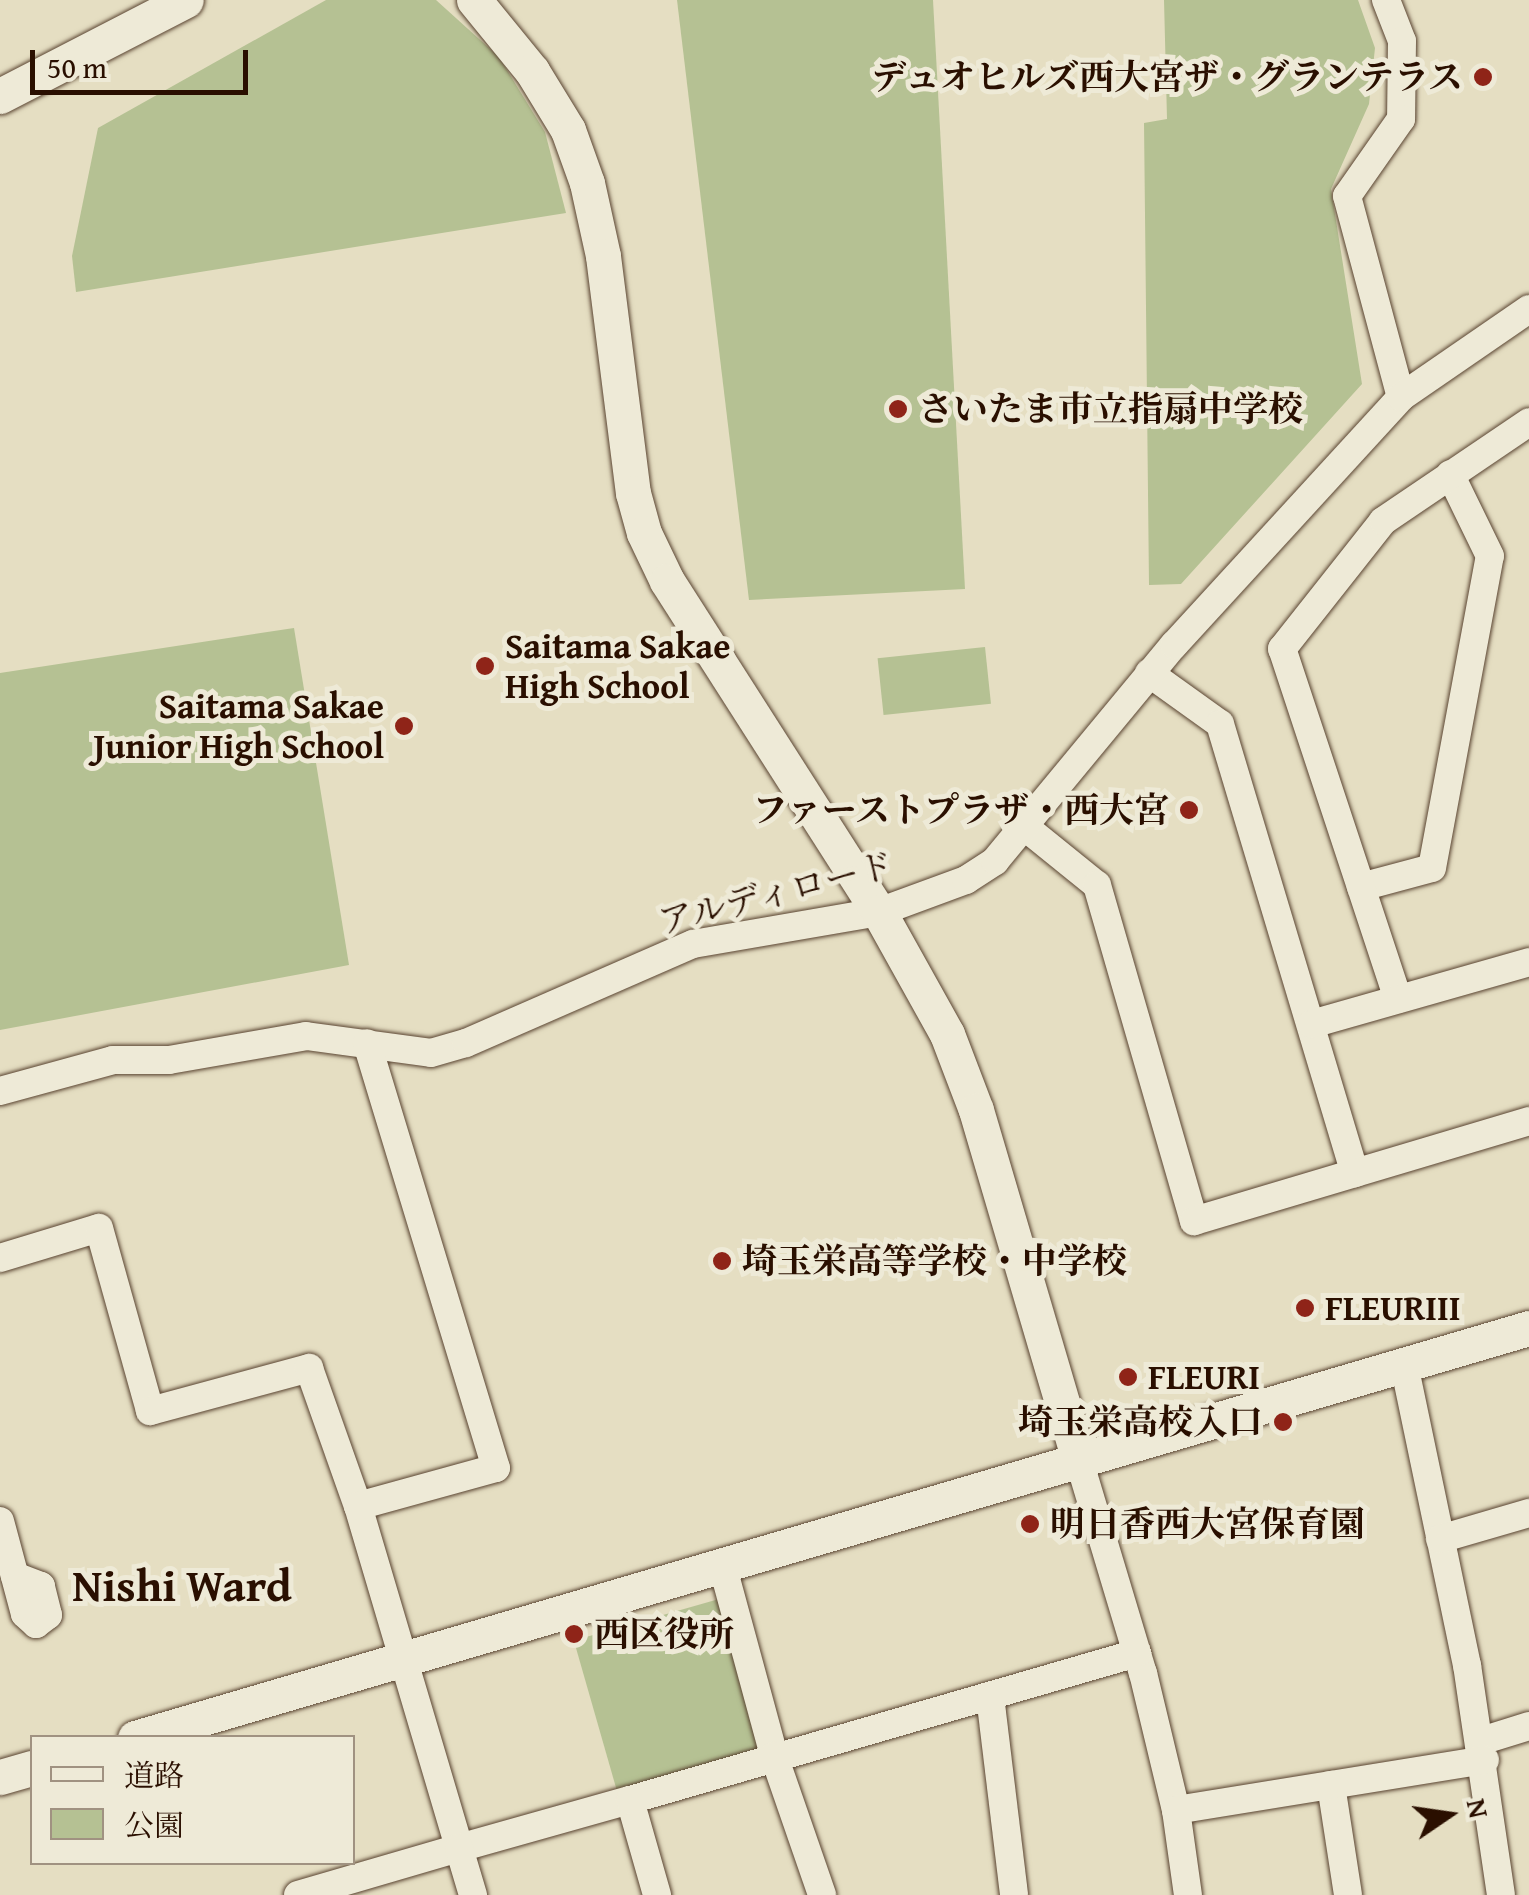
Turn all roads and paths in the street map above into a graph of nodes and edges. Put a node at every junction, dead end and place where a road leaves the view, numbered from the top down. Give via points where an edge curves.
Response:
1 (186, 0) edge
2 (474, 0) edge
3 (1386, 0) edge
4 (0, 96) edge
5 (1527, 316) edge
6 (1400, 397) junction
7 (1529, 422) edge
8 (1450, 474) junction
9 (1149, 673) junction
10 (1025, 827) junction
11 (1362, 887) junction
12 (879, 912) junction
13 (1529, 962) edge
14 (1398, 1000) junction
15 (1312, 1024) junction
16 (367, 1043) junction
17 (0, 1090) edge
18 (1529, 1121) edge
19 (1354, 1174) junction
20 (0, 1258) edge
21 (1529, 1328) edge
22 (1404, 1364) junction
23 (1078, 1458) junction
24 (358, 1506) junction
25 (1529, 1513) edge
26 (0, 1521) edge
27 (1440, 1538) junction
28 (722, 1564) junction
29 (15, 1576) dead end
30 (1136, 1653) junction
31 (403, 1658) junction
32 (990, 1696) junction
33 (1529, 1726) edge
34 (146, 1735) edge
35 (1483, 1751) junction
36 (774, 1756) junction
37 (30, 1769) edge
38 (0, 1777) edge
39 (1330, 1785) junction
40 (630, 1800) junction
41 (1176, 1810) junction
42 (459, 1848) junction
43 (298, 1895) edge
44 (473, 1895) edge
45 (658, 1895) edge
46 (822, 1895) edge
47 (1014, 1895) edge
48 (1188, 1895) edge
49 (1348, 1895) edge
50 (1502, 1895) edge

1 - 4 street
2 - 12 street via 532,71 568,130 587,182 603,256 632,493 644,533 667,581
3 - 6 street via 1402,41 1401,119 1347,196
5 - 6 street, アルディロード
6 - 9 street, アルディロード
7 - 8 street
8 - 11 street via 1490,556 1432,868
8 - 11 street via 1384,522 1282,649
9 - 10 street, アルディロード
9 - 15 street via 1220,724
10 - 12 street, アルディロード via 995,861 966,880
10 - 19 street via 1097,886 1194,1221
11 - 14 street
12 - 16 street, アルディロード via 694,944 431,1053
12 - 23 street via 962,1066
13 - 14 street
14 - 15 street
15 - 19 street
16 - 17 street, アルディロード via 306,1036 169,1060 114,1060
16 - 24 street via 496,1468
18 - 19 street
20 - 24 street via 100,1228 150,1411 309,1368
21 - 22 street
22 - 23 street
22 - 27 street
23 - 28 street
23 - 30 street
24 - 31 street
25 - 27 street
26 - 29 street
27 - 35 street
28 - 31 street
28 - 36 street
30 - 32 street
30 - 41 street
31 - 34 street
31 - 42 street
32 - 36 street
32 - 47 street
33 - 35 street
35 - 39 street
35 - 50 street
36 - 40 street
36 - 46 street
37 - 38 street
39 - 41 street
39 - 49 street
40 - 42 street
40 - 45 street
41 - 48 street
42 - 43 street
42 - 44 street

